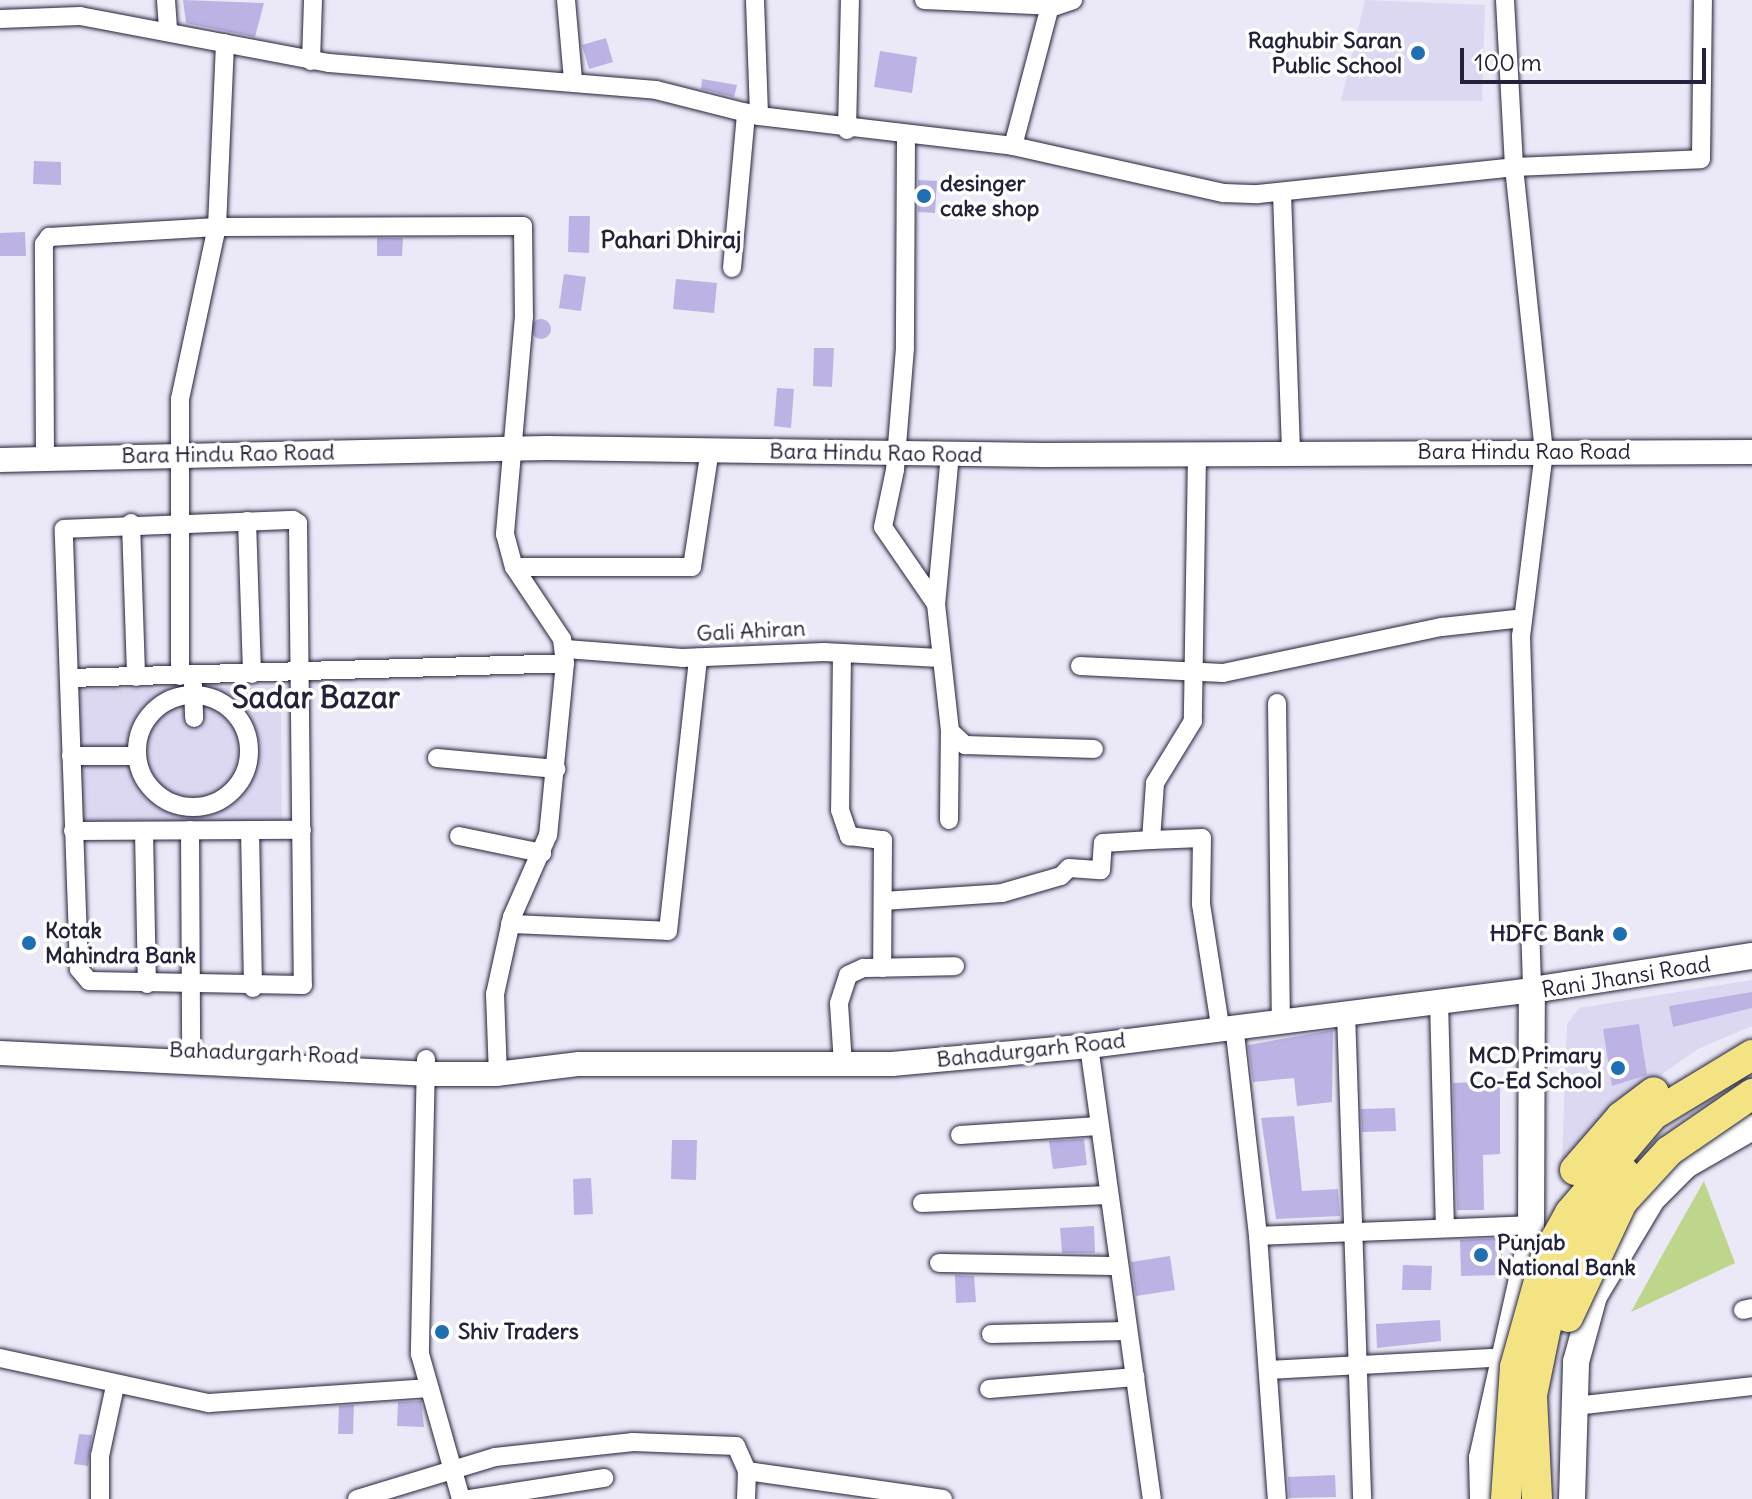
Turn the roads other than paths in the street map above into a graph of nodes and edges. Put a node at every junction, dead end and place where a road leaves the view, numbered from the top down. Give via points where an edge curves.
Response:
1 (166, 0) edge
2 (313, 0) edge
3 (566, 0) edge
4 (755, 0) edge
5 (850, 0) edge
6 (924, 0) edge
7 (1073, 0) edge
8 (1505, 0) edge
9 (1703, 0) edge
10 (1050, 6) junction
11 (55, 8) edge
12 (0, 19) edge
13 (168, 30) junction
14 (225, 43) junction
15 (311, 61) junction
16 (573, 80) junction
17 (752, 114) junction
18 (847, 130) junction
19 (906, 136) junction
20 (1013, 146) junction
21 (1514, 167) junction
22 (1282, 193) junction
23 (217, 227) junction
24 (732, 268) dead end
25 (511, 448) junction
26 (710, 450) junction
27 (1544, 452) junction
28 (1752, 452) edge
29 (896, 453) junction
30 (950, 454) junction
31 (1197, 454) junction
32 (1291, 454) junction
33 (177, 455) junction
34 (45, 459) junction
35 (0, 460) edge
36 (247, 521) junction
37 (177, 522) junction
38 (131, 523) junction
39 (514, 567) junction
40 (936, 604) junction
41 (1523, 618) junction
42 (842, 653) junction
43 (566, 656) junction
44 (698, 658) junction
45 (940, 658) junction
46 (1080, 666) dead end
47 (298, 672) junction
48 (1193, 673) junction
49 (252, 674) junction
50 (187, 676) junction
51 (136, 677) junction
52 (69, 678) junction
53 (193, 695) junction
54 (1277, 703) dead end
55 (194, 718) dead end
56 (950, 731) junction
57 (1094, 749) dead end
58 (71, 756) junction
59 (137, 756) junction
60 (437, 758) dead end
61 (556, 769) junction
62 (193, 807) junction
63 (949, 820) dead end
64 (192, 830) junction
65 (250, 830) junction
66 (302, 830) junction
67 (73, 831) junction
68 (144, 831) junction
69 (459, 836) dead end
70 (1151, 840) junction
71 (542, 853) junction
72 (883, 901) junction
73 (510, 924) junction
74 (1752, 956) edge
75 (955, 966) dead end
76 (882, 968) junction
77 (147, 984) junction
78 (188, 985) junction
79 (253, 988) junction
80 (1532, 990) junction
81 (1439, 1001) junction
82 (1346, 1012) junction
83 (1281, 1020) junction
84 (1227, 1026) junction
85 (1752, 1033) edge
86 (0, 1040) edge
87 (1089, 1046) junction
88 (191, 1050) junction
89 (0, 1053) edge
90 (1752, 1055) edge
91 (843, 1064) junction
92 (426, 1066) junction
93 (498, 1068) junction
94 (1752, 1076) edge
95 (1752, 1094) edge
96 (1099, 1126) junction
97 (1752, 1127) edge
98 (960, 1135) dead end
99 (1108, 1195) junction
100 (922, 1203) dead end
101 (1445, 1226) junction
102 (1351, 1228) junction
103 (1532, 1232) junction
104 (1258, 1236) junction
105 (939, 1263) dead end
106 (1117, 1266) junction
107 (1594, 1296) junction
108 (1127, 1331) junction
109 (991, 1334) dead end
110 (1505, 1357) junction
111 (0, 1358) edge
112 (1358, 1363) junction
113 (1268, 1370) junction
114 (1136, 1377) junction
115 (115, 1386) junction
116 (1752, 1386) edge
117 (429, 1388) junction
118 (989, 1389) dead end
119 (1521, 1405) junction
120 (1575, 1406) junction
121 (453, 1467) junction
122 (747, 1471) junction
123 (604, 1478) dead end
124 (100, 1499) edge
125 (357, 1499) edge
126 (461, 1499) edge
127 (470, 1499) edge
128 (746, 1499) edge
129 (943, 1499) edge
130 (1152, 1499) edge
131 (1277, 1499) edge
132 (1362, 1499) edge
133 (1483, 1499) edge
134 (1506, 1499) edge
135 (1537, 1499) edge
136 (1572, 1499) edge

1 - 13 street
2 - 15 street
3 - 16 street
4 - 17 street
5 - 18 street
6 - 10 street
7 - 10 street
8 - 21 street
9 - 21 street via 1701,159
10 - 20 street
11 - 12 street
11 - 13 street
13 - 14 street
14 - 15 street
14 - 23 street
15 - 16 street
16 - 17 street via 656,90
17 - 18 street
17 - 24 street
18 - 19 street
19 - 20 street
19 - 29 street via 905,348
20 - 22 street via 1224,193
21 - 22 street
21 - 27 street
22 - 32 street
23 - 25 street via 523,226 524,316
23 - 33 street via 180,399
23 - 34 street via 45,240
25 - 26 street, Bara Hindu Rao Road
25 - 33 street, Bara Hindu Rao Road
25 - 39 street via 505,534
26 - 29 street, Bara Hindu Rao Road
26 - 39 street via 692,567
27 - 28 street, Bara Hindu Rao Road
27 - 32 street, Bara Hindu Rao Road
27 - 41 street
29 - 30 street, Bara Hindu Rao Road
29 - 40 street via 883,527
30 - 31 street, Bara Hindu Rao Road
30 - 40 street
31 - 32 street, Bara Hindu Rao Road
31 - 48 street
33 - 34 street, Bara Hindu Rao Road
33 - 37 street
34 - 35 street, Bara Hindu Rao Road
36 - 37 street
36 - 47 street via 298,523
36 - 49 street
37 - 38 street
37 - 50 street
38 - 51 street
38 - 52 street via 64,529
39 - 43 street
40 - 45 street
41 - 48 street via 1442,627 1247,670
41 - 80 street
42 - 44 street, Gali Ahiran
42 - 45 street, Gali Ahiran
42 - 72 street via 840,810 849,836 883,840
43 - 44 street, Gali Ahiran
43 - 47 street, Gali Ahiran
43 - 61 street
44 - 73 street via 668,931
45 - 56 street
46 - 48 street
47 - 49 street, Gali Ahiran
47 - 66 street
48 - 70 street via 1193,721 1155,783
49 - 50 street, Gali Ahiran
50 - 51 street, Gali Ahiran
50 - 53 street
51 - 52 street, Gali Ahiran
52 - 58 street
53 - 55 street
53 - 59 street via 153,711 142,725
53 - 62 street via 234,712 249,744 241,780 228,794
54 - 83 street
56 - 57 street via 965,745
56 - 63 street
58 - 59 street
58 - 67 street
59 - 62 street via 157,794
60 - 61 street
61 - 71 street
62 - 64 street
64 - 65 street
64 - 68 street
64 - 78 street
65 - 66 street
65 - 79 street
66 - 79 street via 305,980 294,988
67 - 68 street
67 - 77 street via 81,975 89,981
68 - 77 street
69 - 71 street
70 - 72 street via 1103,843 1101,870 1069,868 1061,876 1002,893
70 - 84 street via 1202,838 1201,904
71 - 73 street
72 - 76 street
73 - 93 street via 495,994
74 - 80 main road, Rani Jhansi Road
75 - 76 street
76 - 91 street via 855,970 842,982
77 - 78 street
78 - 79 street
78 - 88 street
80 - 81 street, Bahadurgarh Road
80 - 103 main road, Rani Jhansi Road
81 - 82 street, Bahadurgarh Road
81 - 101 street
82 - 83 street, Bahadurgarh Road
82 - 102 street
83 - 84 street, Bahadurgarh Road
84 - 87 street, Bahadurgarh Road
84 - 104 street
85 - 119 main road, bridge via 1707,1054 1621,1117 1561,1189 1529,1250 1510,1309 1501,1375
86 - 88 street, Bahadurgarh Road
87 - 91 street, Bahadurgarh Road
87 - 96 street
88 - 92 street, Bahadurgarh Road
89 - 92 street, Bahadurgarh Road
90 - 119 main road, bridge via 1653,1115 1570,1213 1546,1256 1529,1309
91 - 93 street, Bahadurgarh Road
92 - 93 street, Bahadurgarh Road
92 - 117 street via 420,1354
94 - 119 main road, bridge via 1670,1128 1615,1183 1565,1263
95 - 119 main road, bridge via 1669,1151 1622,1202
96 - 98 street
96 - 99 street
97 - 107 main road via 1686,1165 1652,1199
99 - 100 street
99 - 106 street
101 - 102 street
101 - 103 street
102 - 104 street
102 - 112 street
103 - 107 main road
103 - 110 main road, Rani Jhansi Road
104 - 113 street
105 - 106 street
106 - 108 street
107 - 120 main road via 1576,1362
108 - 109 street
108 - 114 street
110 - 112 street
110 - 133 main road, Rani Jhansi Road via 1482,1458
111 - 115 street
112 - 113 street
112 - 132 street
113 - 131 street
114 - 118 street
114 - 130 street
115 - 117 street via 232,1403
115 - 124 street via 100,1456
116 - 120 street
117 - 121 street
119 - 134 main road, bridge
119 - 135 main road, bridge
120 - 136 main road
121 - 122 street via 633,1442 731,1445 742,1451
121 - 125 street
121 - 126 street
122 - 128 street
122 - 129 street
123 - 127 street

